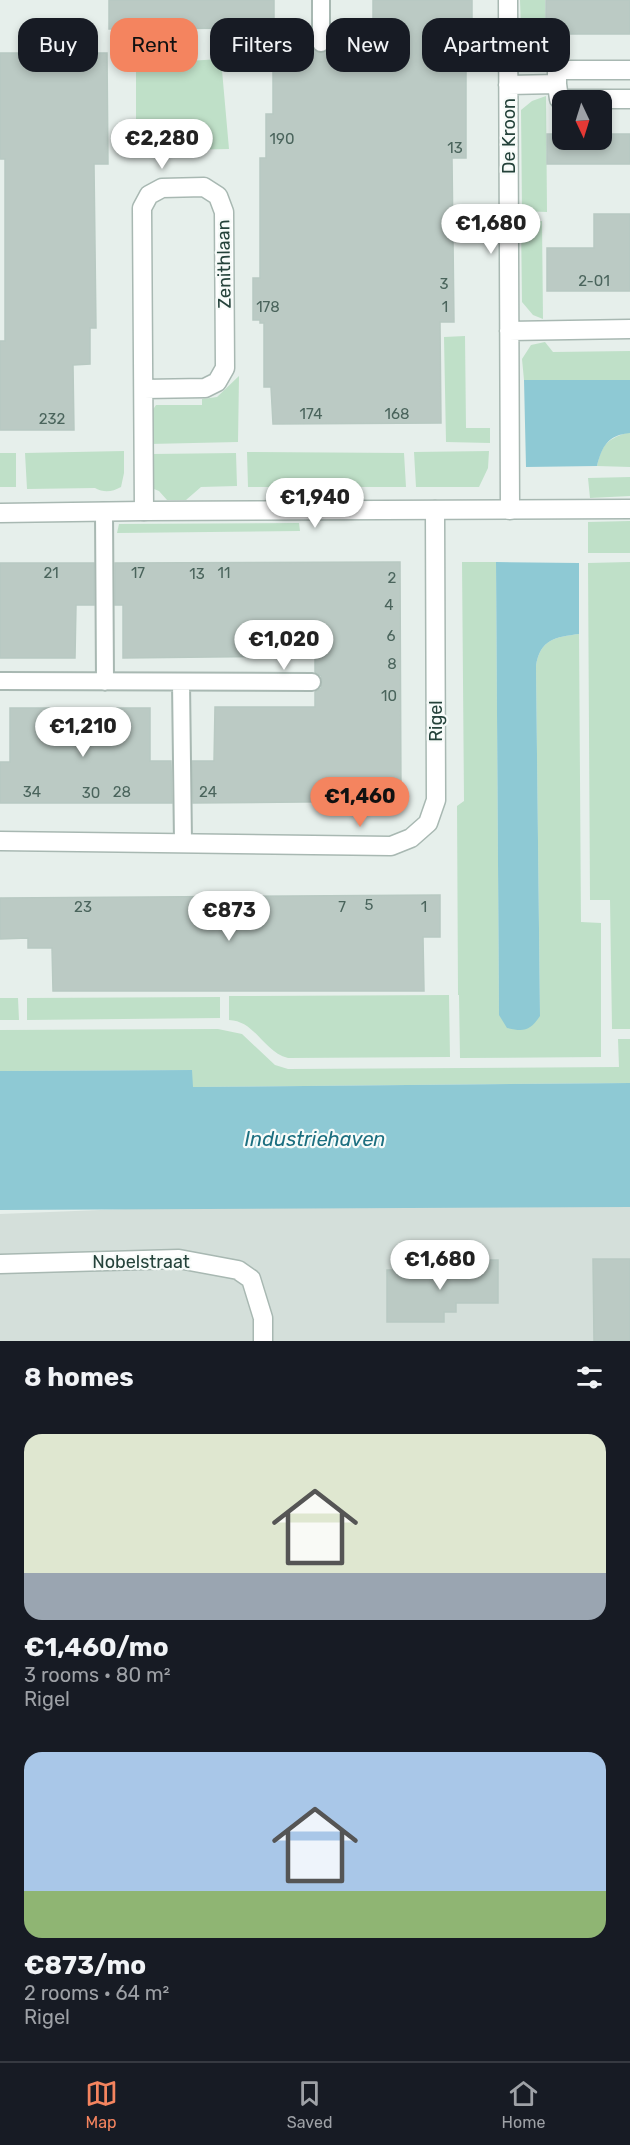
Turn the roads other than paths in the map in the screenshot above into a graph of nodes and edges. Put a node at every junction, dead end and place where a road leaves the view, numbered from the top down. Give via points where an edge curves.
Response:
1 (321, 0) edge
2 (508, 0) edge
3 (321, 43) dead end
4 (630, 70) edge
5 (557, 84) junction
6 (508, 85) junction
7 (630, 99) edge
8 (630, 329) edge
9 (509, 331) junction
10 (144, 389) junction
11 (630, 509) edge
12 (435, 510) junction
13 (510, 510) junction
14 (104, 511) junction
15 (144, 511) junction
16 (0, 513) edge
17 (0, 681) edge
18 (105, 682) junction
19 (181, 682) junction
20 (312, 682) dead end
21 (0, 841) edge
22 (183, 842) junction
23 (0, 1264) edge
24 (263, 1341) edge

1 - 3 lane
2 - 6 street, De Kroon
4 - 5 street via 557,70
5 - 6 street, De Kroon
5 - 7 street via 559,99
6 - 9 street, De Kroon
8 - 9 street
9 - 13 street, De Kroon
10 - 10 street, Zenithlaan via 205,388 217,382 225,368 224,212 218,196 204,187 162,188 149,195 142,208
10 - 15 street, Zenithlaan
11 - 13 street
12 - 13 street
12 - 15 street
12 - 22 street, Rigel via 436,800 428,823 411,838 391,846
14 - 15 street
14 - 16 street
14 - 18 lane
17 - 18 lane
18 - 19 lane
19 - 20 lane
19 - 22 lane
21 - 22 street, Rigel
23 - 24 street, Nobelstraat via 179,1259 238,1270 251,1279 263,1318

